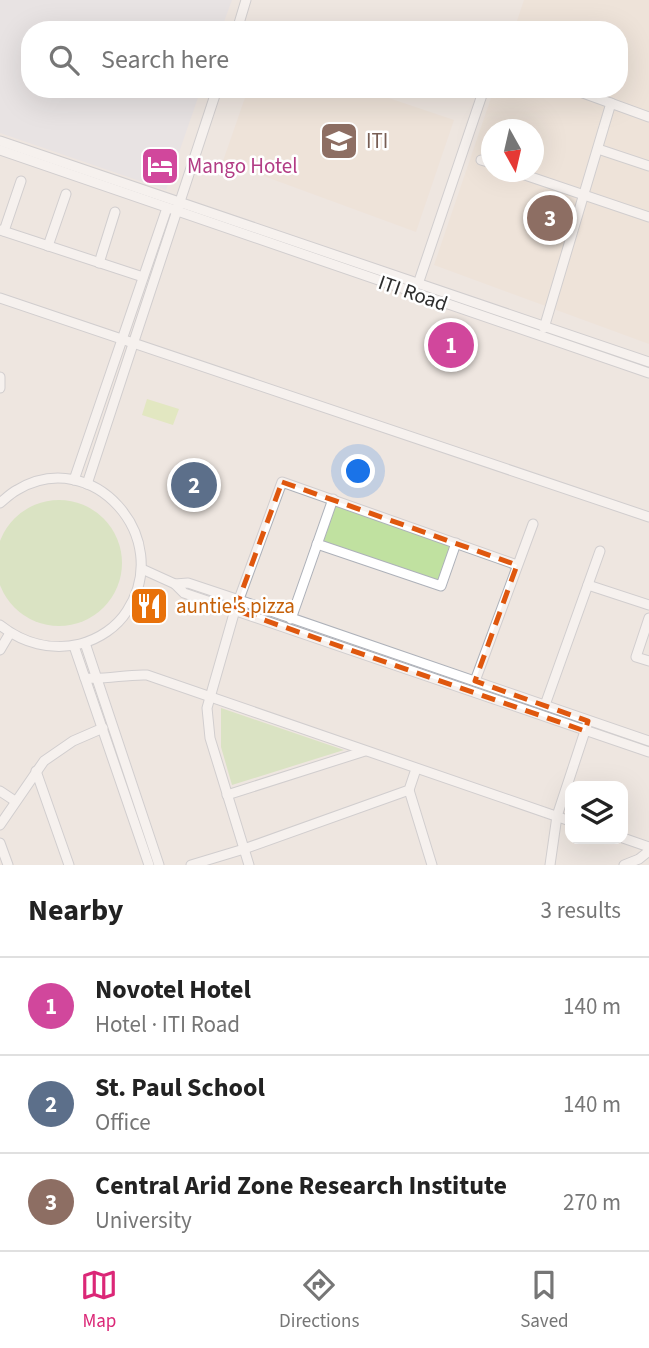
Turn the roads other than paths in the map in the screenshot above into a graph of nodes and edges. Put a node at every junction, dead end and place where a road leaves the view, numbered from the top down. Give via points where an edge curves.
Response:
1 (247, 0) edge
2 (240, 21) edge
3 (214, 98) edge
4 (481, 98) edge
5 (597, 98) edge
6 (611, 103) junction
7 (649, 117) edge
8 (0, 141) edge
9 (598, 149) junction
10 (0, 150) edge
11 (649, 166) edge
12 (21, 181) dead end
13 (544, 181) edge
14 (66, 194) dead end
15 (585, 195) junction
16 (179, 206) junction
17 (167, 208) junction
18 (115, 212) dead end
19 (649, 217) edge
20 (2, 231) edge
21 (48, 246) junction
22 (99, 263) junction
23 (143, 277) junction
24 (418, 284) junction
25 (0, 298) edge
26 (544, 328) junction
27 (122, 341) junction
28 (134, 344) junction
29 (649, 362) edge
30 (649, 373) edge
31 (0, 377) edge
32 (0, 388) edge
33 (74, 481) junction
34 (87, 484) junction
35 (333, 499) junction
36 (0, 503) edge
37 (649, 517) edge
38 (533, 524) dead end
39 (456, 543) junction
40 (317, 544) junction
41 (600, 551) dead end
42 (517, 565) junction
43 (142, 569) junction
44 (175, 584) junction
45 (589, 585) junction
46 (239, 600) junction
47 (649, 605) edge
48 (235, 610) junction
49 (291, 618) junction
50 (649, 618) edge
51 (0, 626) edge
52 (10, 633) junction
53 (85, 643) junction
54 (74, 646) junction
55 (0, 650) edge
56 (649, 662) edge
57 (85, 678) junction
58 (97, 679) junction
59 (475, 681) junction
60 (210, 697) junction
61 (545, 705) junction
62 (586, 726) junction
63 (103, 728) junction
64 (649, 741) edge
65 (365, 751) junction
66 (649, 752) edge
67 (416, 769) junction
68 (36, 771) junction
69 (409, 790) junction
70 (0, 791) edge
71 (227, 795) junction
72 (15, 801) junction
73 (557, 816) junction
74 (565, 819) edge
75 (0, 825) edge
76 (628, 840) edge
77 (0, 843) edge
78 (244, 849) junction
79 (649, 849) edge
80 (8, 865) edge
81 (69, 865) edge
82 (149, 865) edge
83 (159, 865) edge
84 (191, 865) edge
85 (249, 865) edge
86 (432, 865) edge
87 (550, 865) edge
88 (624, 865) edge

1 - 2 street
3 - 16 street
4 - 24 street
5 - 6 street
6 - 7 street
6 - 9 street
8 - 16 street
9 - 11 street
9 - 15 street
10 - 17 street, ITI Road
12 - 20 street
13 - 15 street
14 - 21 street
15 - 19 street
15 - 26 street
16 - 17 street, ITI Road
16 - 24 street, ITI Road
16 - 28 street
16 - 30 street, ITI Road
17 - 23 street
18 - 22 street
20 - 21 street
21 - 22 street
22 - 23 street
23 - 27 street
24 - 26 street, ITI Road
25 - 27 street
26 - 29 street, ITI Road
27 - 28 street
27 - 33 street
28 - 34 street
28 - 37 street
31 - 32 street
33 - 34 street
33 - 36 street via 39,481
34 - 43 street via 118,504 135,530
35 - 39 street
35 - 40 street
35 - 46 street via 282,482
38 - 42 street
39 - 40 street via 441,586
39 - 42 street
40 - 49 street
41 - 45 street
42 - 59 street
43 - 44 street
43 - 53 street via 124,615 103,635
44 - 46 street via 188,583
44 - 48 street via 184,593
45 - 47 street
45 - 61 street
46 - 48 street
46 - 49 street
48 - 60 street
48 - 62 street
49 - 59 street
50 - 56 street via 636,657
51 - 52 street
52 - 54 street via 30,643
52 - 55 street
53 - 54 street
53 - 58 street
54 - 57 street
57 - 58 street
57 - 63 street
58 - 60 street via 147,675
58 - 83 street
59 - 61 street
60 - 65 street
60 - 71 street via 210,738
61 - 62 street
62 - 64 street
62 - 66 street
62 - 73 street
63 - 68 street via 64,746
63 - 82 street
65 - 67 street
65 - 71 street
67 - 69 street
67 - 73 street
68 - 72 street
68 - 81 street
69 - 78 street
69 - 86 street
70 - 72 street
71 - 78 street
72 - 75 street
73 - 74 street
73 - 87 street
76 - 79 street
77 - 80 street
78 - 84 street
78 - 85 street
79 - 88 street

